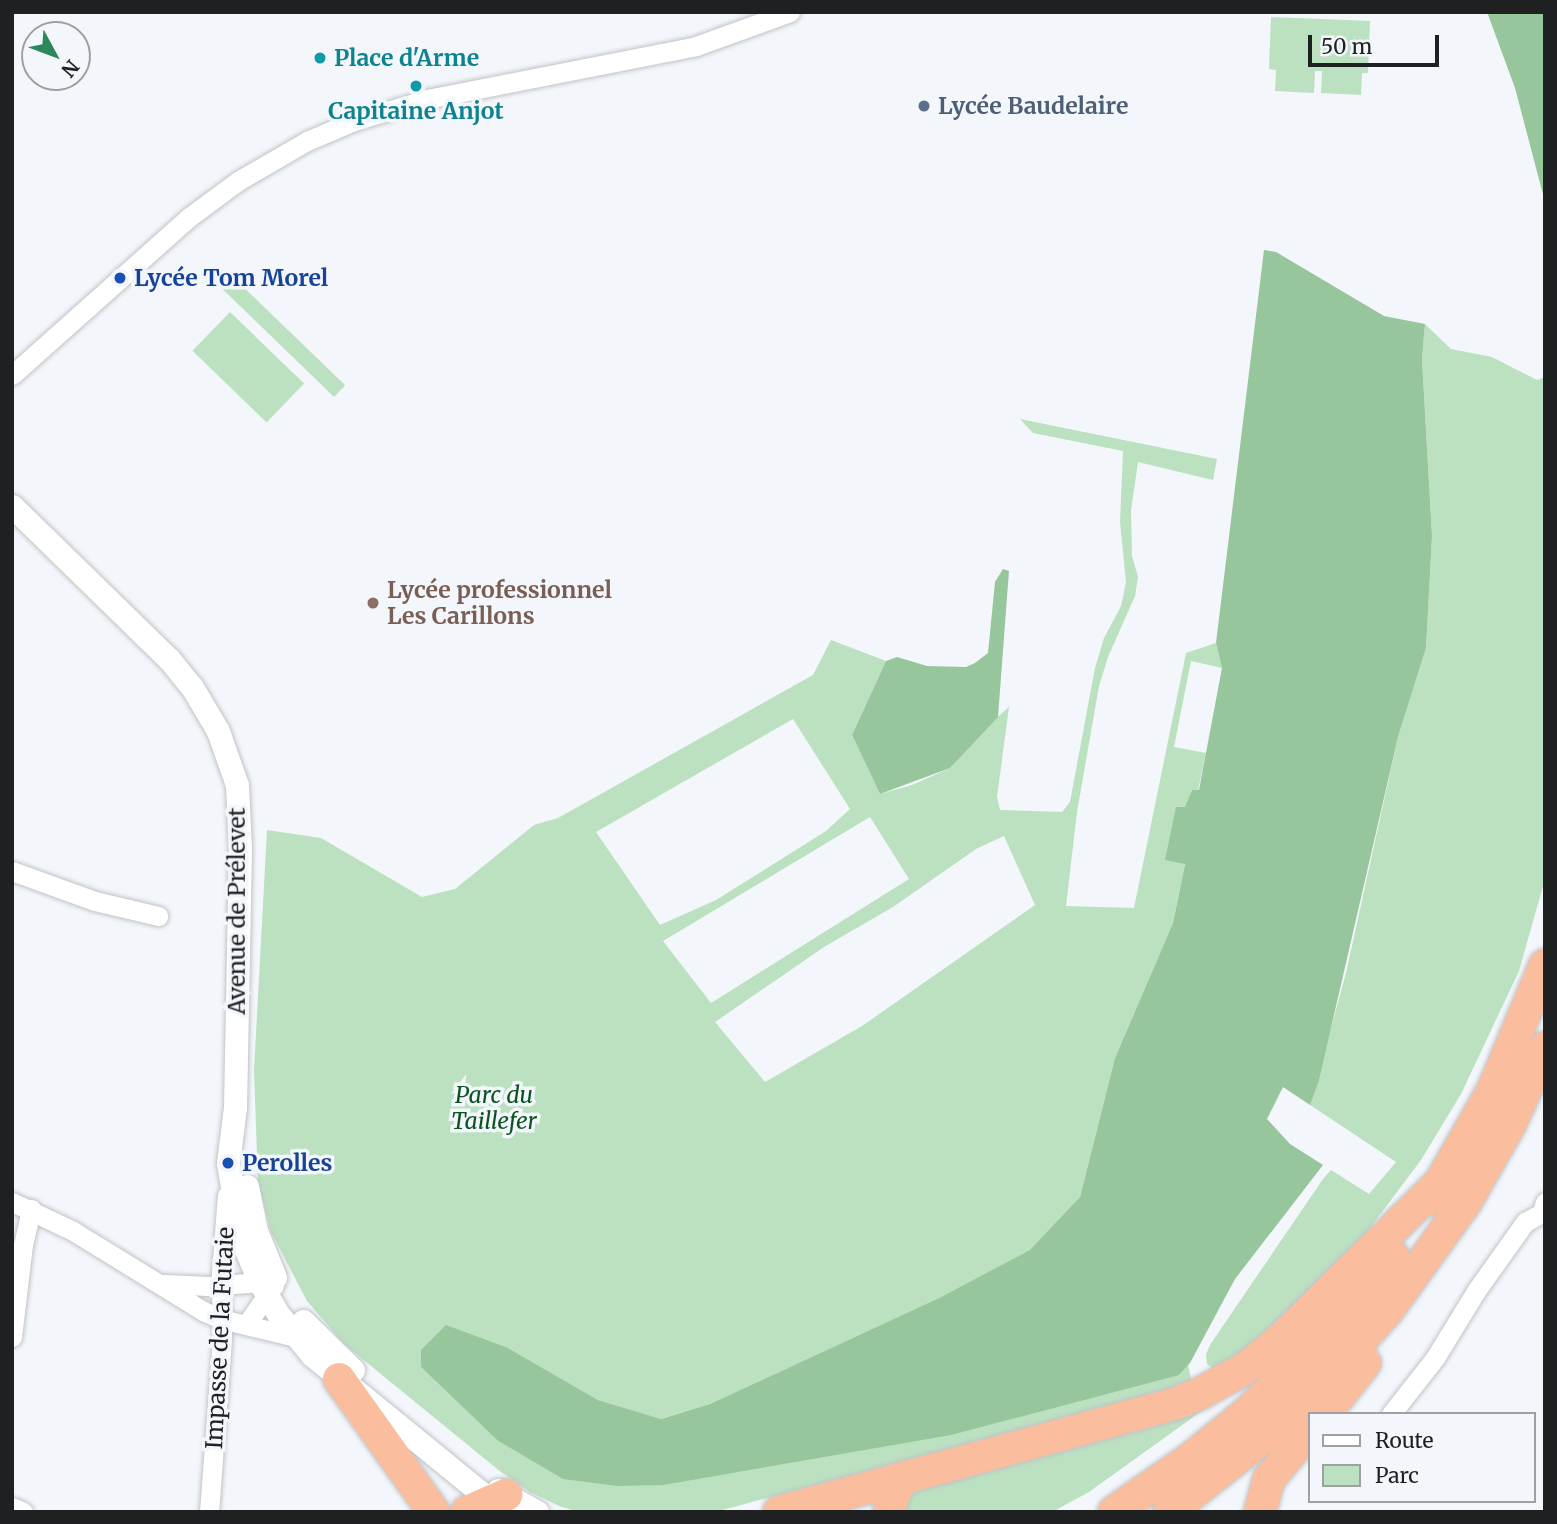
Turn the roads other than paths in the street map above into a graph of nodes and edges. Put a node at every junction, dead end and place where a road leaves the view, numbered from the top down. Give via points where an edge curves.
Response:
1 (790, 12) edge
2 (12, 375) edge
3 (12, 506) edge
4 (12, 871) edge
5 (158, 916) dead end
6 (1545, 965) edge
7 (1545, 1048) edge
8 (235, 1107) junction
9 (228, 1163) junction
10 (1443, 1180) junction
11 (22, 1206) edge
12 (1544, 1212) edge
13 (1447, 1231) junction
14 (162, 1284) junction
15 (222, 1284) junction
16 (268, 1286) junction
17 (221, 1320) junction
18 (246, 1325) junction
19 (12, 1337) edge
20 (296, 1338) junction
21 (339, 1380) junction
22 (1327, 1412) edge
23 (1393, 1412) edge
24 (1308, 1432) edge
25 (904, 1477) junction
26 (493, 1505) edge
27 (12, 1507) edge
28 (23, 1512) edge
29 (209, 1512) edge
30 (434, 1512) edge
31 (537, 1512) edge
32 (779, 1512) edge
33 (889, 1512) edge
34 (1114, 1512) edge
35 (1169, 1512) edge
36 (1261, 1512) edge

1 - 2 street via 696,46 427,99 307,141 238,181 188,218
3 - 8 street, Avenue de Prélevet via 169,659 218,731 237,785 240,812
4 - 5 street via 95,901
6 - 10 highway via 1497,1080
7 - 13 highway via 1510,1124
8 - 9 street, Avenue de Prélevet
8 - 16 street, Avenue de Prélevet via 241,1160
9 - 15 street, Impasse de la Futaie
9 - 16 street, Avenue de Prélevet via 241,1238
10 - 25 highway via 1290,1331 1215,1387 1174,1404
10 - 34 highway via 1367,1287 1289,1374 1193,1457
11 - 14 street
11 - 19 street via 23,1245
12 - 23 street via 1525,1222 1435,1358
13 - 22 highway via 1377,1347
13 - 35 highway via 1388,1310 1332,1373 1248,1451
14 - 15 street
14 - 17 street
15 - 16 street
15 - 17 street, Impasse de la Futaie
16 - 18 street
16 - 20 street, Avenue de Prélevet
16 - 26 street, Avenue de Prélevet
17 - 18 street
17 - 29 street, Impasse de la Futaie
18 - 20 street
20 - 21 street, Avenue de Prélevet
21 - 26 street, Avenue de Prélevet
21 - 30 highway
24 - 36 highway via 1269,1479
25 - 32 highway
25 - 33 highway
26 - 31 street, Avenue de Prélevet
27 - 28 street

